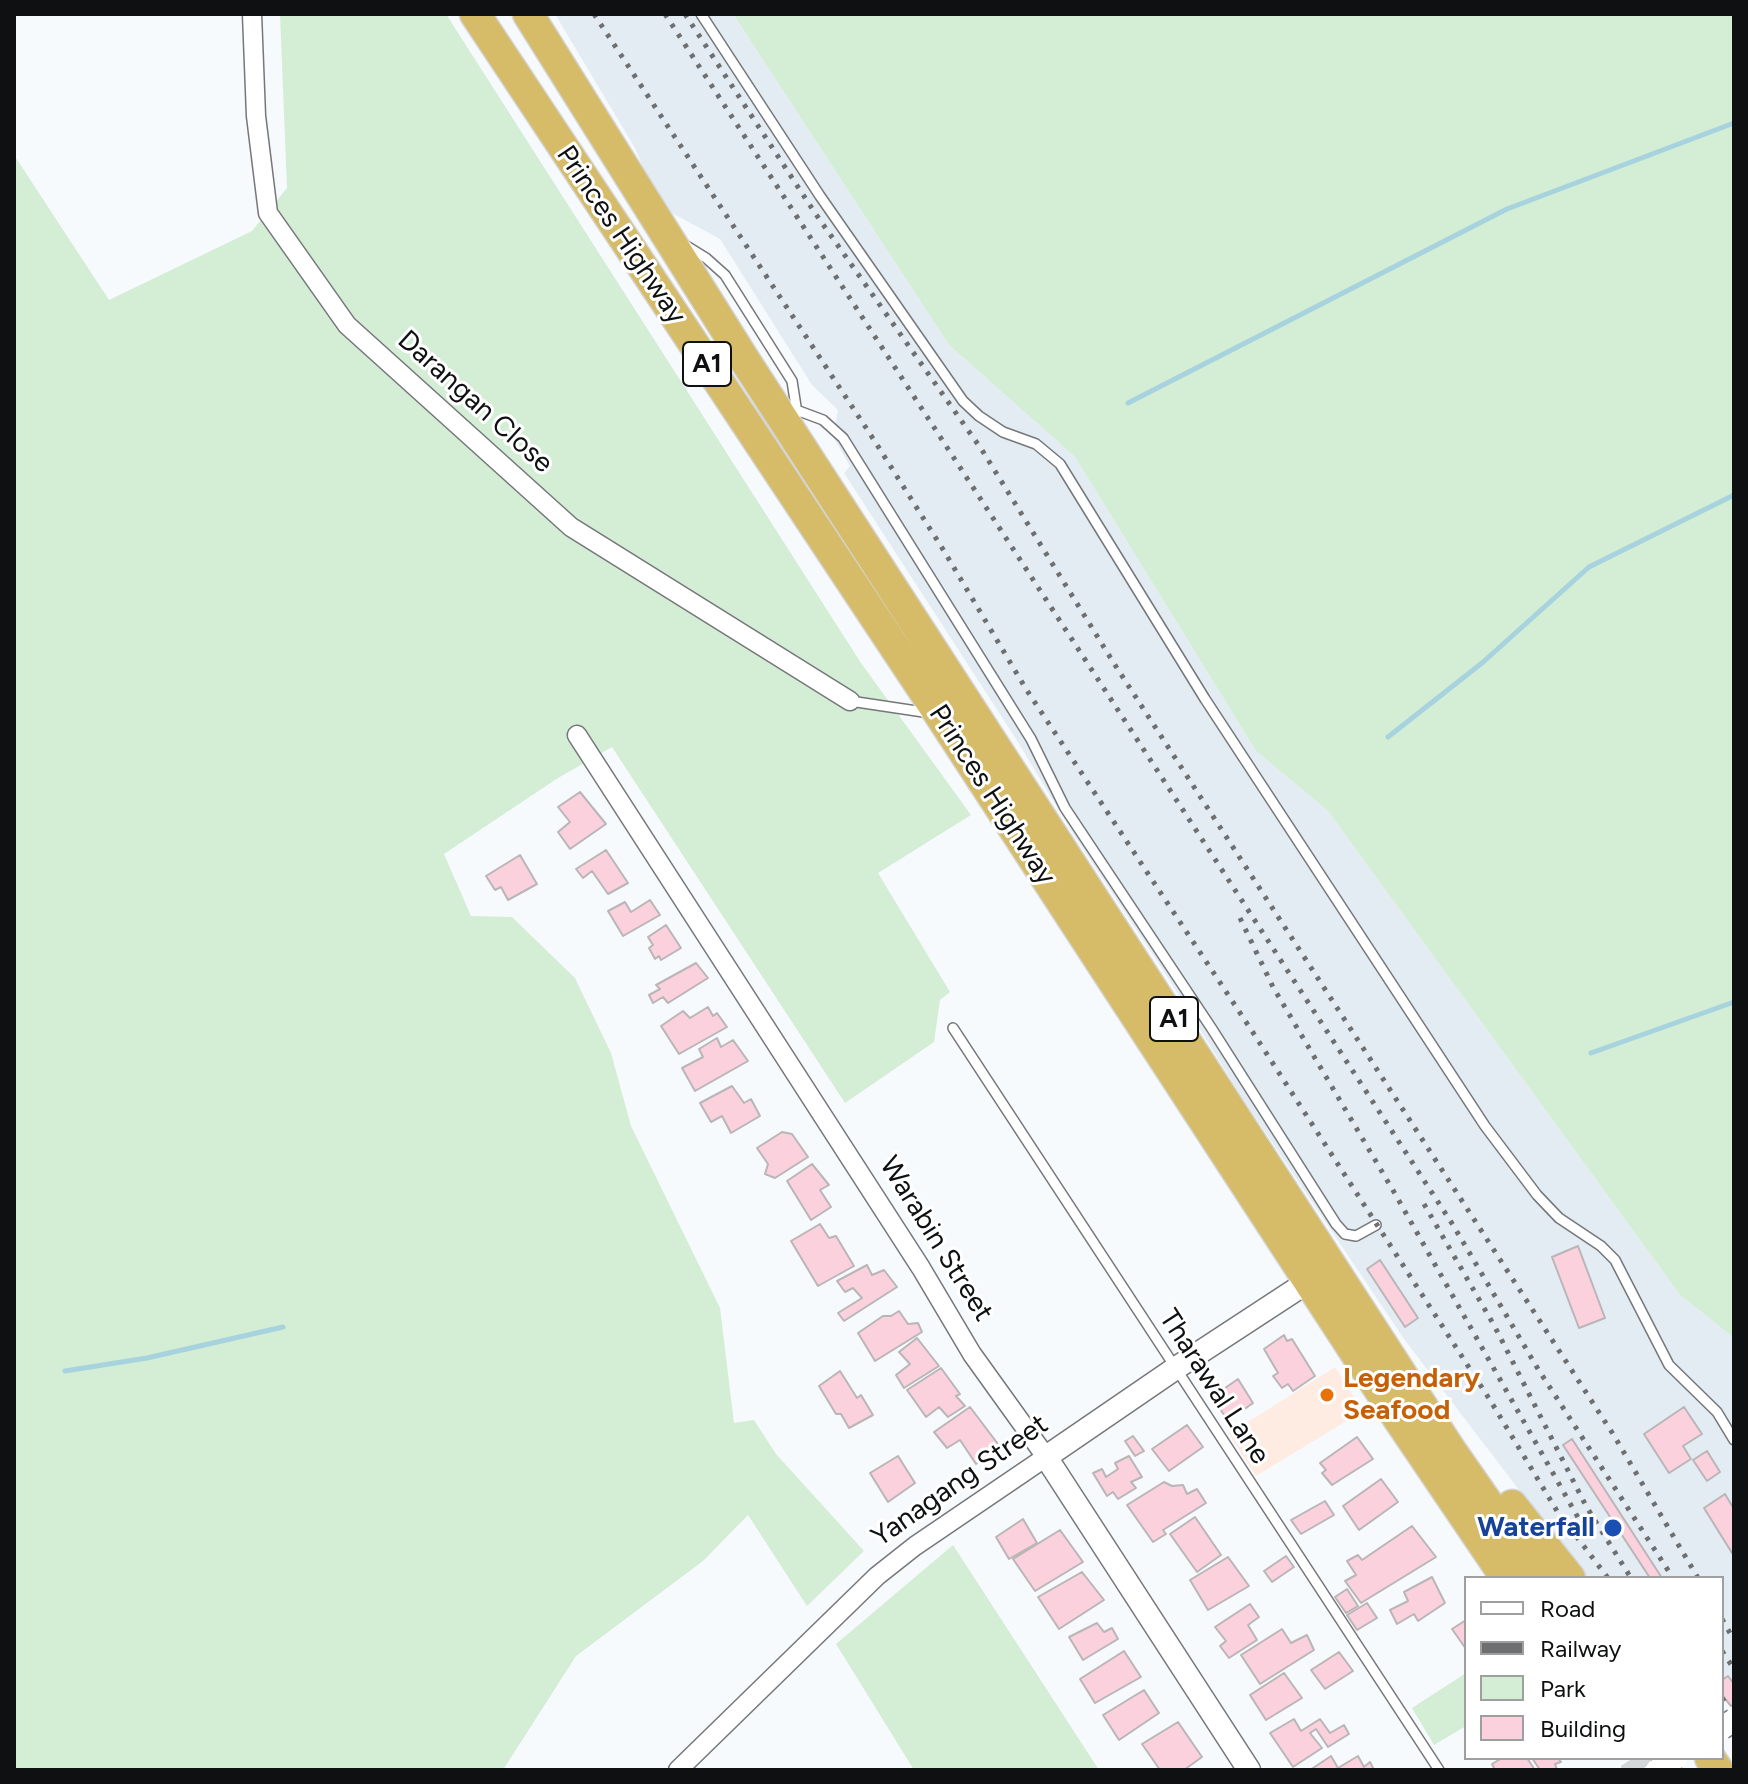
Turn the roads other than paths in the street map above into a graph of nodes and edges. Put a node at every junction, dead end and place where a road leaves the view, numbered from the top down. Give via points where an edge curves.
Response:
1 (252, 14) edge
2 (475, 14) edge
3 (528, 14) edge
4 (701, 14) edge
5 (963, 401) junction
6 (953, 406) dead end
7 (781, 433) junction
8 (850, 701) joint
9 (939, 714) junction
10 (577, 735) dead end
11 (953, 1028) dead end
12 (1376, 1225) dead end
13 (1309, 1281) junction
14 (1381, 1341) junction
15 (1176, 1368) junction
16 (1734, 1440) edge
17 (1046, 1457) junction
18 (1505, 1576) edge
19 (1539, 1576) edge
20 (1568, 1576) edge
21 (678, 1770) edge
22 (1249, 1770) edge
23 (1439, 1770) edge

1 - 8 street, Darangan Close via 256,116 268,213 347,325 571,527
2 - 7 highway, Princes Highway / A1
3 - 7 highway, Princes Highway / A1
4 - 5 lane
5 - 6 lane
5 - 16 lane via 1003,432 1056,458 1205,699 1485,1126 1559,1218 1615,1260 1669,1365 1717,1412
7 - 9 highway, Princes Highway / A1
7 - 12 lane via 823,420 843,438 1031,739 1065,808 1336,1224 1356,1236
7 - 14 highway, Princes Highway / A1
8 - 9 lane
9 - 13 highway, Princes Highway / A1
10 - 17 street, Warabin Street via 972,1354
11 - 15 lane, Tharawal Lane
13 - 15 street, Yanagang Street
13 - 18 highway, Princes Highway / A1
14 - 19 highway, Princes Highway / A1
14 - 20 highway
15 - 17 street, Yanagang Street
15 - 23 lane, Tharawal Lane
17 - 21 street, Yanagang Street via 895,1560
17 - 22 street, Warabin Street

